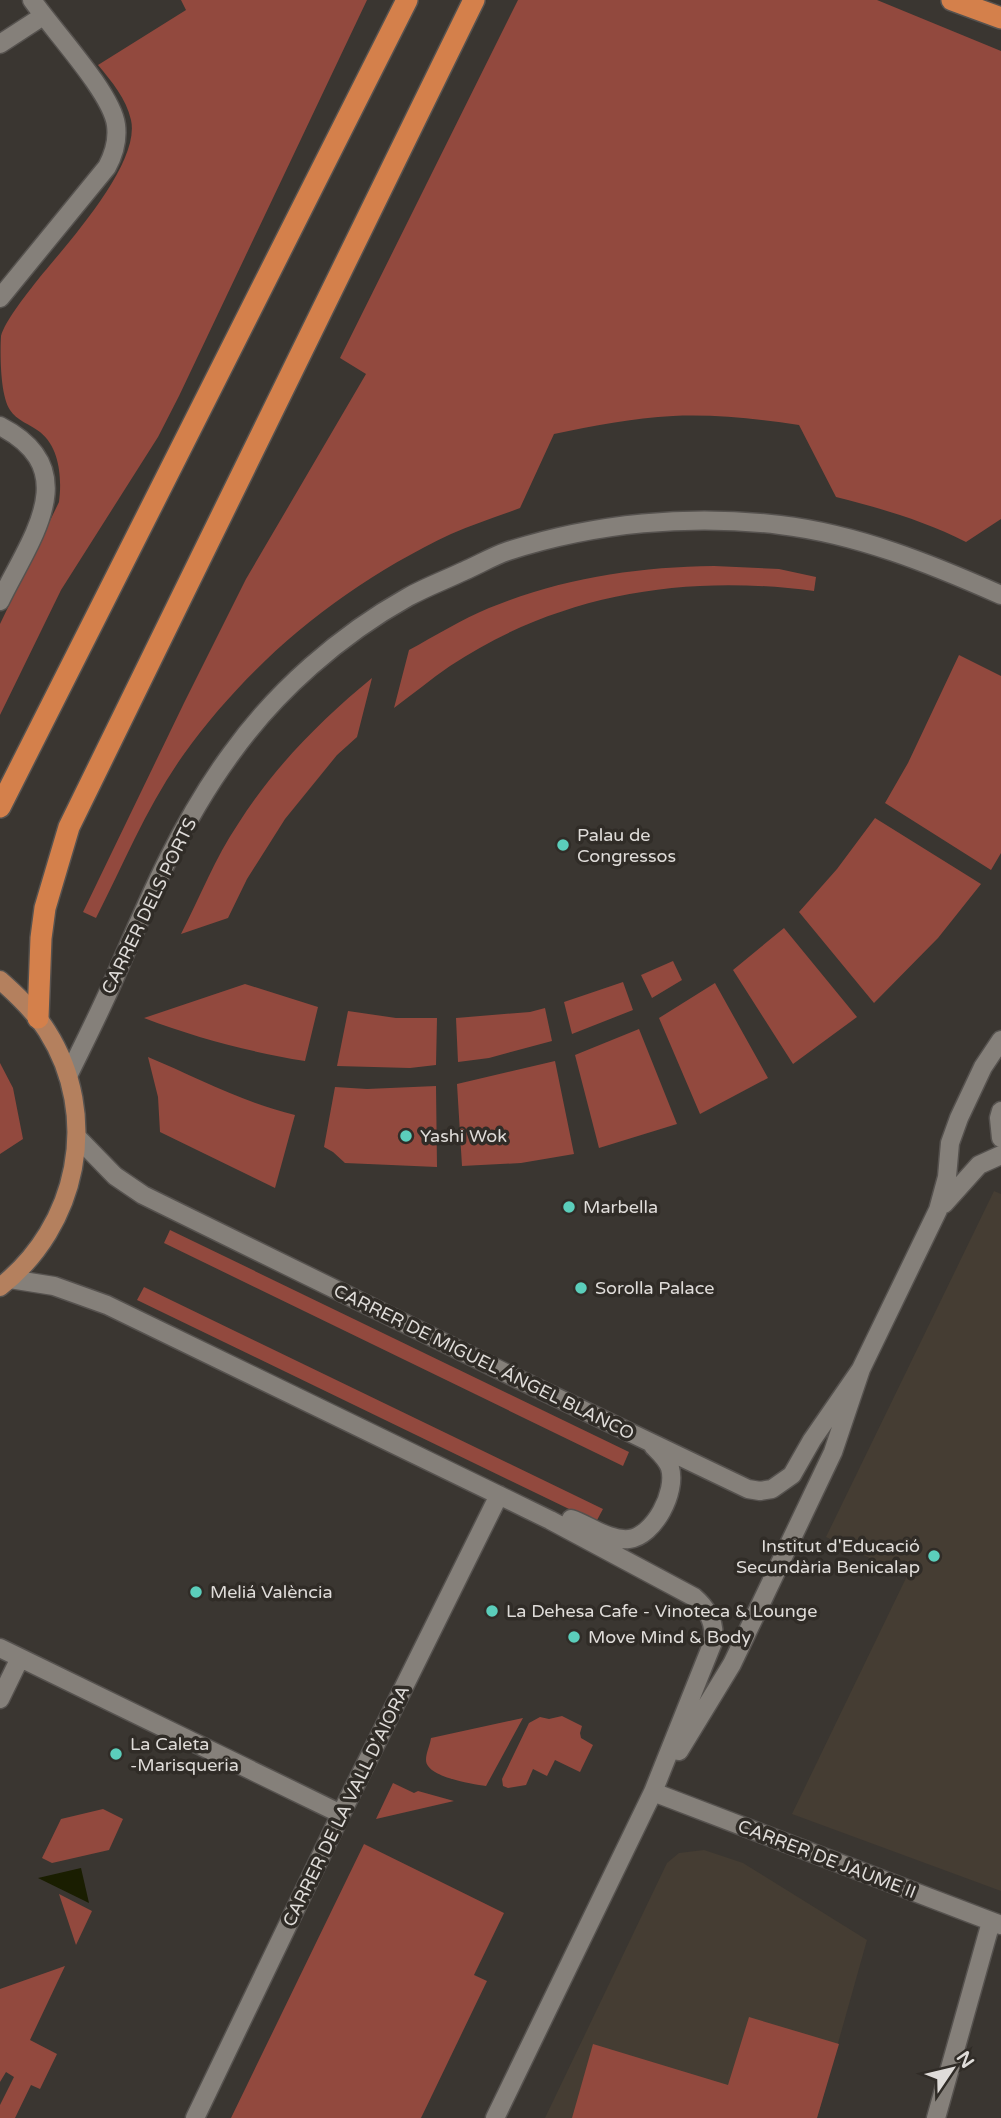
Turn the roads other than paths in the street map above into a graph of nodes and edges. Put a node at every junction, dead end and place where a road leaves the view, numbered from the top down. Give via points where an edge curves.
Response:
1 (32, 0) edge
2 (407, 0) edge
3 (474, 0) edge
4 (953, 0) edge
5 (43, 16) junction
6 (1001, 18) edge
7 (0, 44) edge
8 (0, 298) edge
9 (0, 426) edge
10 (1001, 595) edge
11 (0, 601) edge
12 (0, 807) edge
13 (0, 980) edge
14 (38, 1018) junction
15 (1001, 1040) edge
16 (68, 1076) junction
17 (1001, 1111) edge
18 (77, 1137) junction
19 (1001, 1138) edge
20 (1001, 1155) edge
21 (938, 1210) junction
22 (5, 1283) edge
23 (861, 1369) junction
24 (650, 1443) junction
25 (499, 1496) junction
26 (550, 1520) junction
27 (0, 1648) edge
28 (20, 1658) junction
29 (0, 1699) edge
30 (653, 1792) junction
31 (341, 1814) junction
32 (996, 1923) edge
33 (195, 2118) edge
34 (495, 2118) edge
35 (936, 2118) edge

1 - 5 street
2 - 12 highway
3 - 14 highway via 69,827 45,908
4 - 6 highway
5 - 7 street
5 - 8 street via 105,97 117,139 107,167
9 - 11 street via 34,449 44,467 47,491 43,513
10 - 16 street, CARRER DELS PORTS via 897,552 827,533 703,520 614,527 544,542 507,552 409,596 325,655 279,697 232,752 156,883
13 - 14 main road
14 - 16 main road
15 - 21 street via 983,1067 950,1143
16 - 18 main road
17 - 19 street
18 - 22 main road via 70,1186 57,1220 40,1247
18 - 24 street, CARRER DE MIGUEL ÁNGEL BLANCO via 115,1176 143,1195
20 - 21 street via 979,1166
21 - 23 street
22 - 25 street via 54,1286 92,1298
23 - 24 street, CARRER DE MIGUEL ÁNGEL BLANCO via 792,1475 772,1489 748,1489
23 - 30 street via 833,1452 732,1664
24 - 26 street via 664,1457 670,1485 654,1524 638,1537 615,1537 572,1519
25 - 26 street
25 - 31 street, CARRER DE LA VALL D'AIORA
26 - 30 street via 694,1597 704,1606 715,1632
27 - 28 street
28 - 29 street
28 - 31 street
30 - 32 street, CARRER DE JAUME II
30 - 34 street
31 - 33 street, CARRER DE LA VALL D'AIORA
32 - 35 street

